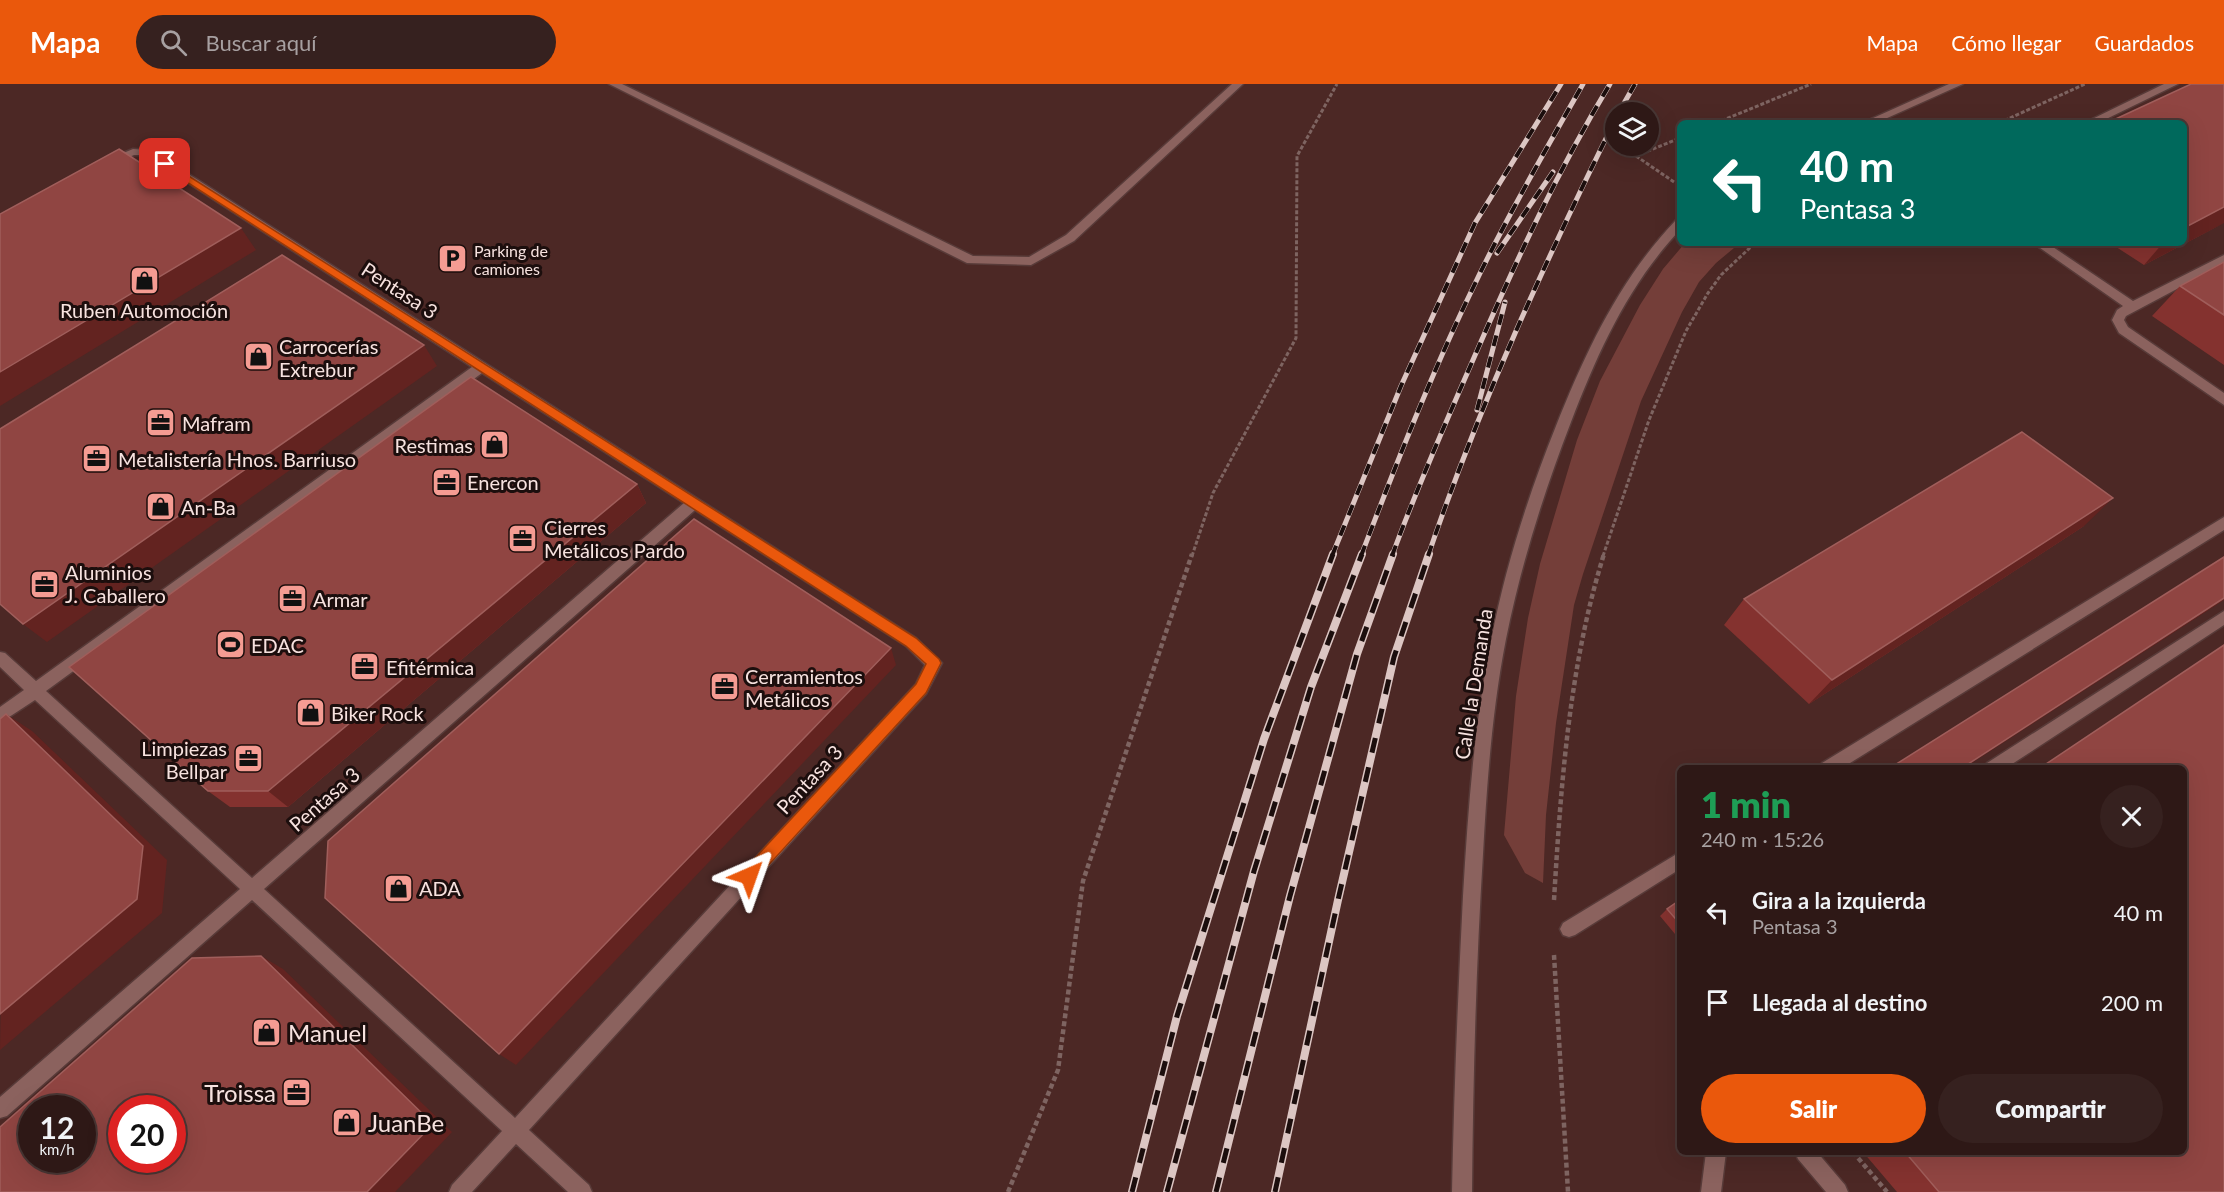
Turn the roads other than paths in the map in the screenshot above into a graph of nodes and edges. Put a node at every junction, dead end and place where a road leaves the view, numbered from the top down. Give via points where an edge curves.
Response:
1 (614, 84) edge
2 (1238, 84) edge
3 (1958, 84) edge
4 (2173, 84) edge
5 (1874, 120) edge
6 (2095, 120) edge
7 (98, 168) edge
8 (1677, 227) edge
9 (2044, 246) edge
10 (2224, 259) edge
11 (2133, 307) junction
12 (481, 366) junction
13 (2224, 400) edge
14 (694, 503) junction
15 (2224, 523) edge
16 (2224, 617) edge
17 (0, 658) edge
18 (35, 691) junction
19 (0, 716) edge
20 (1833, 765) edge
21 (1998, 765) edge
22 (1677, 862) edge
23 (252, 889) junction
24 (1569, 929) dead end
25 (0, 1109) edge
26 (515, 1131) junction
27 (1716, 1155) edge
28 (1807, 1155) edge
29 (459, 1192) edge
30 (582, 1192) edge
31 (1462, 1192) edge
32 (1712, 1192) edge
33 (1838, 1192) edge

1 - 2 street via 971,260 1031,261 1070,238
3 - 5 street
4 - 6 street
7 - 12 street, Pentasa 3 via 133,152 147,152 291,251
8 - 31 street, Calle la Demanda via 1623,297 1586,367 1540,481 1505,609 1479,788 1465,1025
9 - 11 street
10 - 11 street
11 - 13 street via 2121,313 2118,320 2123,330
12 - 14 street, Pentasa 3
12 - 18 street
14 - 23 street, Pentasa 3
14 - 26 street, Pentasa 3 via 911,642 934,663 921,688
15 - 20 street
16 - 21 street
17 - 18 street
18 - 19 street
18 - 23 street
22 - 24 street
23 - 25 street, Pentasa 3
23 - 26 street
26 - 29 street, Pentasa 3
26 - 30 street
27 - 32 street
28 - 33 street

